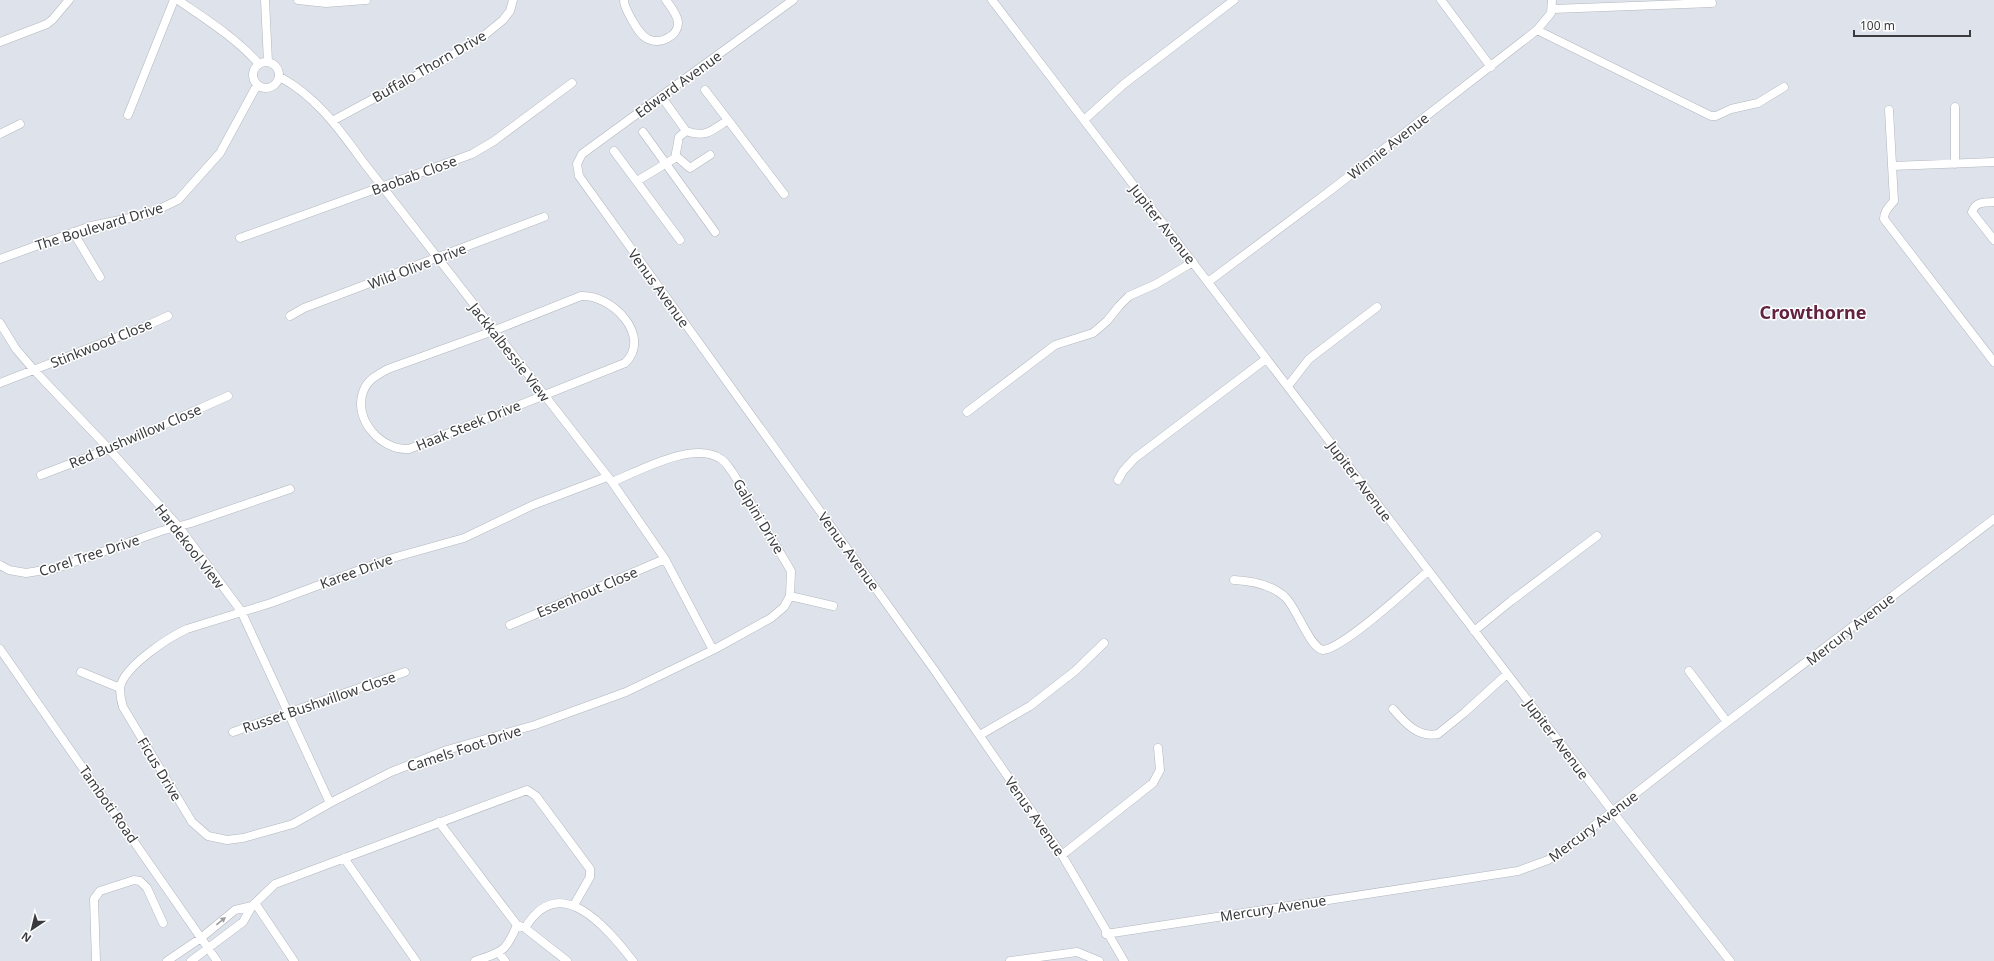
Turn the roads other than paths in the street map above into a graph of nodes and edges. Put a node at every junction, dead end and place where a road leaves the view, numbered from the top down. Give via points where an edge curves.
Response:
1 (69, 0) edge
2 (174, 0) edge
3 (178, 0) edge
4 (265, 0) edge
5 (298, 0) edge
6 (366, 0) edge
7 (513, 0) edge
8 (624, 0) edge
9 (666, 0) edge
10 (793, 0) edge
11 (992, 0) edge
12 (1234, 0) edge
13 (1441, 0) edge
14 (1552, 0) edge
15 (1712, 4) dead end
16 (1553, 9) junction
17 (1537, 30) junction
18 (0, 42) edge
19 (264, 63) junction
20 (1491, 67) junction
21 (280, 77) junction
22 (572, 83) dead end
23 (257, 84) junction
24 (1784, 87) dead end
25 (705, 90) dead end
26 (661, 96) junction
27 (1955, 107) dead end
28 (1889, 110) dead end
29 (128, 115) dead end
30 (334, 120) junction
31 (728, 120) junction
32 (1084, 120) junction
33 (20, 124) dead end
34 (686, 131) junction
35 (643, 132) dead end
36 (0, 134) edge
37 (614, 151) dead end
38 (710, 155) dead end
39 (676, 156) junction
40 (1994, 162) edge
41 (667, 163) junction
42 (1955, 164) junction
43 (1892, 166) junction
44 (579, 176) joint
45 (637, 181) junction
46 (382, 186) junction
47 (784, 194) dead end
48 (1994, 202) edge
49 (544, 217) dead end
50 (72, 232) junction
51 (716, 232) dead end
52 (240, 238) dead end
53 (680, 240) dead end
54 (1994, 240) edge
55 (438, 258) junction
56 (0, 259) edge
57 (1193, 262) junction
58 (100, 276) dead end
59 (1208, 282) junction
60 (1377, 307) dead end
61 (168, 316) dead end
62 (290, 316) dead end
63 (0, 323) edge
64 (494, 331) junction
65 (1266, 358) junction
66 (1994, 362) edge
67 (34, 370) junction
68 (0, 383) edge
69 (1288, 386) junction
70 (543, 395) junction
71 (228, 396) dead end
72 (967, 412) dead end
73 (109, 449) junction
74 (41, 474) dead end
75 (610, 479) junction
76 (1118, 480) dead end
77 (290, 489) dead end
78 (1994, 520) edge
79 (179, 527) junction
80 (1597, 536) dead end
81 (665, 559) junction
82 (0, 565) edge
83 (1428, 571) junction
84 (1234, 580) dead end
85 (790, 596) junction
86 (833, 606) dead end
87 (241, 611) junction
88 (510, 625) dead end
89 (1474, 631) junction
90 (1104, 643) dead end
91 (0, 649) edge
92 (713, 650) junction
93 (1689, 671) dead end
94 (82, 672) dead end
95 (405, 672) dead end
96 (1507, 674) junction
97 (120, 688) junction
98 (1393, 709) dead end
99 (288, 714) junction
100 (1727, 722) junction
101 (233, 732) dead end
102 (980, 735) junction
103 (1158, 748) dead end
104 (330, 803) junction
105 (1612, 812) junction
106 (439, 822) junction
107 (216, 838) joint
108 (1062, 855) junction
109 (344, 858) junction
110 (254, 904) junction
111 (574, 905) junction
112 (163, 923) dead end
113 (521, 927) junction
114 (1106, 934) junction
115 (201, 938) junction
116 (208, 949) junction
117 (499, 953) junction
118 (96, 961) edge
119 (167, 961) edge
120 (191, 961) edge
121 (217, 961) edge
122 (294, 961) edge
123 (416, 961) edge
124 (475, 961) edge
125 (505, 961) edge
126 (567, 961) edge
127 (633, 961) edge
128 (1010, 961) edge
129 (1099, 961) edge
130 (1124, 961) edge
131 (1730, 961) edge

1 - 18 street via 47,24
2 - 29 street
3 - 19 street
4 - 19 street, The Boulevard Drive
5 - 6 street via 326,3
7 - 30 street, Buffalo Thorn Drive via 510,12 486,34 438,64
8 - 9 street via 625,7 642,35 659,42 673,35 678,23
10 - 26 street, Edward Avenue
11 - 32 street, Jupiter Avenue
12 - 32 street via 1124,84
13 - 20 street
14 - 16 street
15 - 16 street
16 - 17 street, Winnie Avenue
17 - 20 street, Winnie Avenue
17 - 24 street via 1711,116 1758,103
19 - 21 street via 278,69
19 - 23 street, The Boulevard Drive via 253,74
20 - 59 street, Winnie Avenue
21 - 23 street via 276,84 269,88 264,89
21 - 30 street, Jackkalbessie View via 306,93
22 - 46 street, Baobab Close via 482,149
23 - 50 street, The Boulevard Drive via 220,153 178,200 149,214
25 - 31 street
26 - 34 street
26 - 44 street, Edward Avenue via 582,154 577,164
27 - 42 street
28 - 43 street
30 - 46 street, Jackkalbessie View
31 - 34 street via 704,134
31 - 47 street
32 - 57 street, Jupiter Avenue
33 - 36 street
34 - 39 street via 679,137
35 - 41 street
37 - 45 street
38 - 39 street via 690,168
39 - 41 street
40 - 42 street
41 - 45 street
41 - 51 street
42 - 43 street
43 - 66 street via 1894,201 1884,214 1884,219
44 - 102 street, Venus Avenue
45 - 53 street
46 - 52 street, Baobab Close
46 - 55 street, Jackkalbessie View
48 - 54 street via 1979,203 1972,212
49 - 55 street, Wild Olive Drive
50 - 56 street, The Boulevard Drive
50 - 58 street
55 - 62 street, Wild Olive Drive via 304,308
55 - 64 street, Jackkalbessie View
57 - 59 street, Jupiter Avenue
57 - 72 street via 1156,284 1129,296 1107,321 1093,332 1055,345
59 - 65 street, Jupiter Avenue
60 - 69 street via 1309,359
61 - 67 street, Stinkwood Close
63 - 67 street, Hardekool View
64 - 70 street, Jackkalbessie View
64 - 70 street, Haak Steek Drive via 581,296 593,296 624,317 635,341 633,353 625,363
64 - 70 street, Haak Steek Drive via 374,376 365,388 362,400 363,414 372,431 387,445 409,449
65 - 69 street, Jupiter Avenue
65 - 76 street via 1135,458
67 - 68 street
67 - 73 street, Hardekool View
69 - 83 street, Jupiter Avenue
70 - 75 street, Jackkalbessie View
71 - 73 street, Red Bushwillow Close
73 - 74 street, Red Bushwillow Close
73 - 79 street, Hardekool View
75 - 81 street, Jackkalbessie View
75 - 85 street, Galpini Drive via 686,454 706,453 721,459 733,472 789,566
75 - 87 street, Karee Drive via 533,505 464,538 390,559 270,603
77 - 79 street, Corel Tree Drive
78 - 100 street, Mercury Avenue
79 - 82 street, Corel Tree Drive via 154,533 57,568 33,573 19,572
79 - 87 street, Hardekool View
80 - 89 street
81 - 88 street, Essenhout Close
81 - 92 street, Jackkalbessie View
83 - 84 street via 1366,624 1334,646 1323,650 1315,645 1292,605 1280,593 1258,583
83 - 89 street, Jupiter Avenue
85 - 86 street
85 - 92 street via 784,607 771,618
87 - 97 street, Karee Drive via 175,635 133,667 126,674
87 - 99 street, Hardekool View
89 - 96 street, Jupiter Avenue
90 - 102 street via 1030,706
91 - 115 street, Tamboti Road
92 - 104 street, Camels Foot Drive via 626,692 535,724 447,750 391,772
93 - 100 street
94 - 97 street
95 - 99 street, Russet Bushwillow Close
96 - 98 street via 1438,734 1413,730
96 - 105 street, Jupiter Avenue
97 - 107 street, Ficus Drive via 123,707 192,822 202,832
99 - 101 street, Russet Bushwillow Close
99 - 104 street, Hardekool View
100 - 105 street, Mercury Avenue
102 - 108 street, Venus Avenue
103 - 108 street via 1160,770 1153,783
104 - 107 street, Camels Foot Drive via 284,827 243,838
105 - 114 street, Mercury Avenue via 1548,860 1518,871
105 - 131 street, Jupiter Avenue
106 - 109 street
106 - 111 street via 521,791 533,792 590,868 589,881
106 - 113 street
108 - 114 street, Venus Avenue
109 - 110 street via 275,884
109 - 123 street
115 -> 110 street via 235,910
110 - 116 street via 243,922
110 - 122 street
111 - 113 street via 562,903 545,907
111 - 127 street via 602,927
112 - 118 street via 147,888 140,881 134,880 98,893 94,899
113 - 117 street
113 - 126 street
114 - 130 street, Venus Avenue
115 - 116 street, Tamboti Road
115 - 119 street
116 - 120 street
116 - 121 street, Tamboti Road
117 - 124 street
117 - 125 street
128 - 129 street via 1077,952

